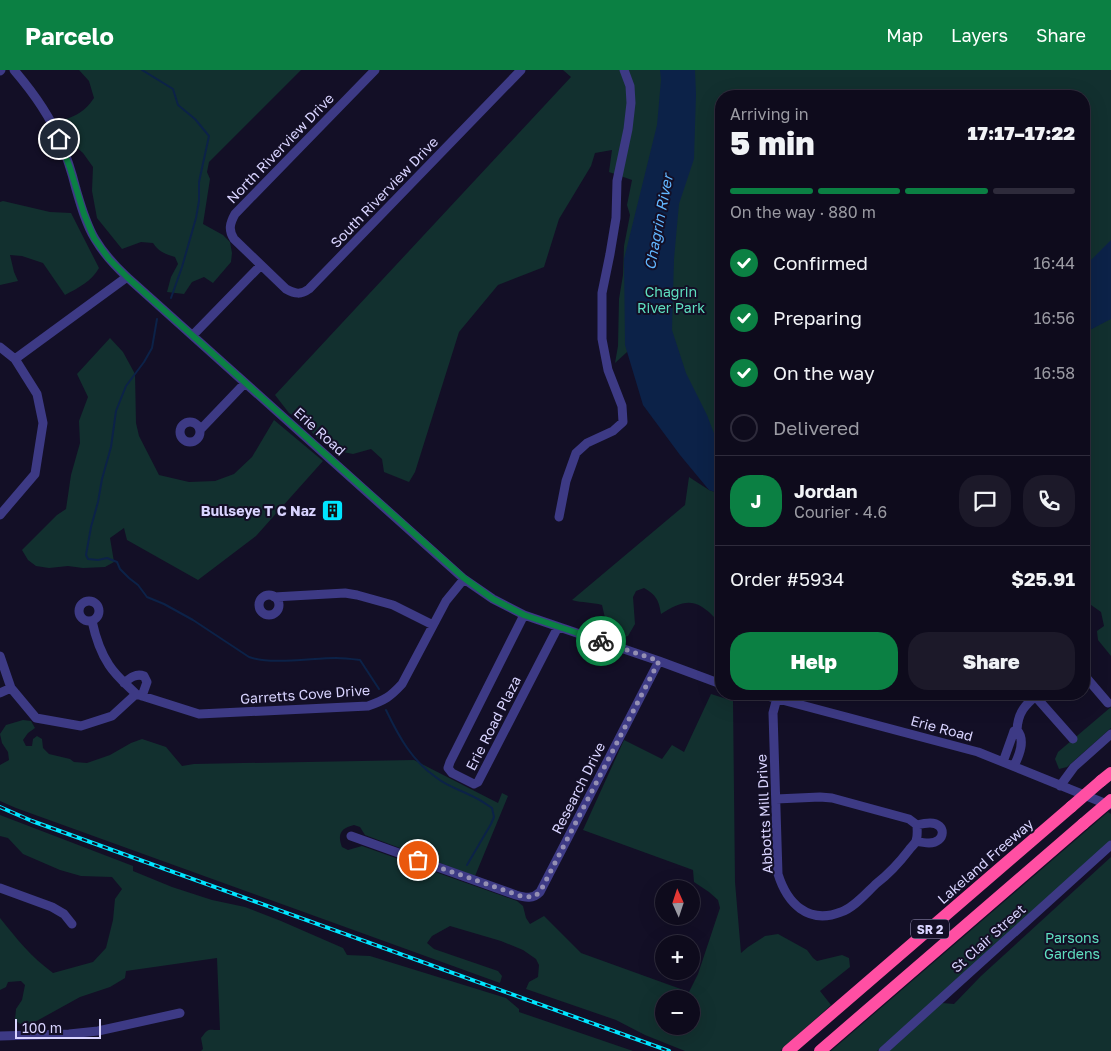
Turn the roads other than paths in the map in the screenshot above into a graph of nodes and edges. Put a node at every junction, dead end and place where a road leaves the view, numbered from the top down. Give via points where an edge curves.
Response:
1 (14, 70) edge
2 (374, 70) edge
3 (521, 70) edge
4 (624, 70) edge
5 (261, 264) junction
6 (127, 277) junction
7 (193, 336) junction
8 (0, 347) edge
9 (15, 359) junction
10 (245, 383) junction
11 (200, 430) dead end
12 (0, 516) edge
13 (559, 517) dead end
14 (464, 578) junction
15 (274, 597) dead end
16 (524, 615) junction
17 (92, 622) dead end
18 (433, 625) junction
19 (558, 627) junction
20 (0, 656) edge
21 (659, 661) junction
22 (715, 682) edge
23 (1090, 682) edge
24 (124, 683) junction
25 (11, 688) junction
26 (0, 693) edge
27 (139, 695) junction
28 (777, 700) edge
29 (789, 700) edge
30 (1031, 700) edge
31 (1040, 700) edge
32 (1108, 703) dead end
33 (1017, 730) junction
34 (1111, 734) edge
35 (1073, 739) dead end
36 (1003, 762) junction
37 (1014, 766) junction
38 (1106, 777) edge
39 (1060, 786) junction
40 (776, 799) junction
41 (1111, 800) edge
42 (1111, 806) edge
43 (917, 825) junction
44 (351, 836) dead end
45 (916, 841) junction
46 (1111, 845) edge
47 (0, 888) edge
48 (72, 924) dead end
49 (180, 1013) dead end
50 (0, 1036) edge
51 (788, 1051) edge
52 (820, 1051) edge
53 (883, 1051) edge

1 - 6 street, Erie Road via 40,104 59,139 94,238
2 - 5 street, North Riverview Drive via 235,214 231,221 231,234
3 - 5 street, South Riverview Drive via 304,292 298,294 286,289
4 - 13 street via 630,86 631,103 616,181 616,218 602,293 602,339 608,370 622,406 623,422 576,453
5 - 7 street
6 - 7 street, Erie Road
6 - 9 street
7 - 10 street, Erie Road
8 - 9 street
9 - 12 street via 37,394 43,423 35,474
10 - 11 street
10 - 14 street, Erie Road
14 - 16 street, Erie Road via 493,599
14 - 18 street, Garretts Cove Drive
15 - 18 street via 357,595 394,605
16 - 19 street, Erie Road
16 - 19 street, Erie Road Plaza via 448,768 474,784 478,782
17 - 24 street via 109,665
18 - 27 street, Garretts Cove Drive via 402,684 383,701 368,706 199,714
19 - 21 street, Erie Road
20 - 25 street
21 - 22 street, Erie Road
21 - 44 street, Research Drive via 536,896 516,895
23 - 32 street
24 - 27 street
24 - 27 street via 133,676 144,676 148,682
25 - 26 street
25 - 27 street via 36,718 81,726 112,716
28 - 40 street, Abbotts Mill Drive via 773,713
29 - 36 street, Erie Road via 978,752
30 - 33 street via 1020,712
31 - 35 street
33 - 36 street
33 - 37 street via 1022,740
34 - 39 street via 1092,749
36 - 37 street, Erie Road
37 - 39 street, Erie Road
38 - 51 highway, Lakeland Freeway / SR 2, bridge
39 - 42 street, Erie Road
40 - 43 street via 832,798 909,819
40 - 45 street, Abbotts Mill Drive via 778,874 793,903 810,914 827,916 842,912 858,901 896,867
41 - 52 highway, SR 2, bridge
43 - 45 street
43 - 45 street via 936,824 943,831 939,841
46 - 53 street, St Clair Street
47 - 48 street via 52,907
49 - 50 street via 98,1031

